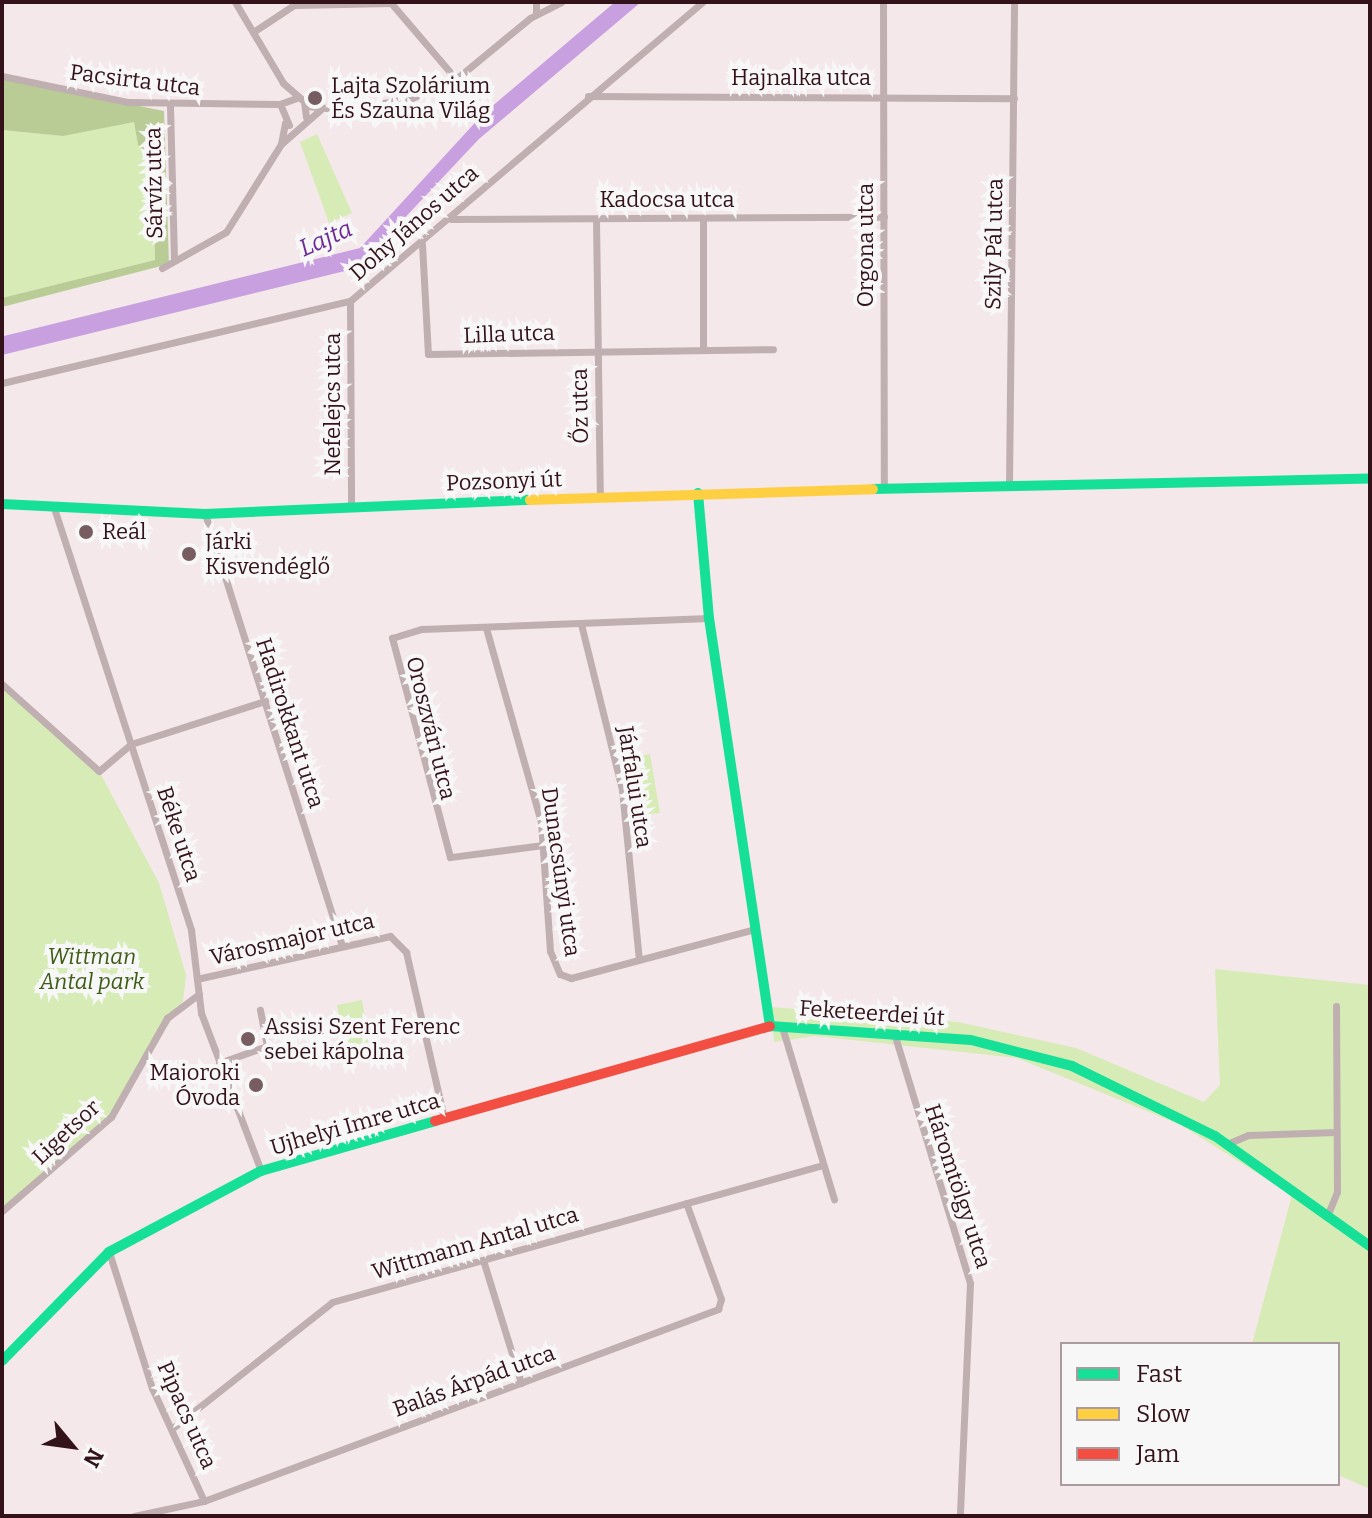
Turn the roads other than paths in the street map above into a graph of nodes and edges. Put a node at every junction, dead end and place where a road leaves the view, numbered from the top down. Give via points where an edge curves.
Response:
1 (235, 2) edge
2 (391, 2) edge
3 (536, 2) edge
4 (561, 2) edge
5 (702, 2) edge
6 (883, 2) edge
7 (1014, 2) edge
8 (536, 14) junction
9 (253, 32) junction
10 (2, 76) edge
11 (456, 79) junction
12 (283, 83) junction
13 (588, 96) junction
14 (882, 96) junction
15 (300, 97) junction
16 (1014, 98) junction
17 (282, 102) junction
18 (170, 106) junction
19 (307, 106) junction
20 (265, 110) junction
21 (320, 110) junction
22 (306, 117) junction
23 (282, 119) junction
24 (295, 125) junction
25 (281, 144) junction
26 (884, 217) junction
27 (703, 218) junction
28 (451, 219) junction
29 (596, 219) junction
30 (422, 244) junction
31 (174, 259) junction
32 (162, 268) dead end
33 (350, 301) junction
34 (703, 348) junction
35 (597, 349) junction
36 (773, 349) dead end
37 (2, 383) edge
38 (1370, 479) edge
39 (1009, 486) junction
40 (884, 489) junction
41 (698, 493) junction
42 (600, 497) junction
43 (2, 504) edge
44 (54, 508) junction
45 (351, 508) junction
46 (205, 514) junction
47 (709, 618) junction
48 (581, 624) junction
49 (486, 628) junction
50 (2, 684) edge
51 (265, 701) junction
52 (131, 744) junction
53 (543, 845) junction
54 (752, 930) junction
55 (341, 943) junction
56 (639, 959) junction
57 (201, 978) junction
58 (199, 994) junction
59 (1336, 1006) dead end
60 (260, 1010) dead end
61 (770, 1026) junction
62 (782, 1027) junction
63 (894, 1033) junction
64 (219, 1063) junction
65 (444, 1118) junction
66 (1336, 1132) junction
67 (1227, 1144) junction
68 (823, 1165) junction
69 (261, 1171) junction
70 (834, 1199) dead end
71 (686, 1203) junction
72 (2, 1211) edge
73 (1328, 1214) junction
74 (1366, 1242) edge
75 (109, 1252) junction
76 (483, 1260) junction
77 (2, 1361) edge
78 (521, 1383) junction
79 (174, 1427) junction
80 (204, 1501) junction
81 (134, 1516) edge
82 (960, 1516) edge

1 - 9 street
2 - 9 street via 294,5
2 - 11 street
3 - 8 street
4 - 8 street
5 - 13 street, Dohy János utca
6 - 14 street, Orgona utca
7 - 16 street, Szily Pál utca
8 - 11 street
9 - 12 street
10 - 18 street, Pacsirta utca
11 - 21 street via 412,98
12 - 15 street
12 - 17 street
13 - 14 street, Hajnalka utca
13 - 28 street, Dohy János utca
14 - 16 street, Hajnalka utca
14 - 26 street, Orgona utca
15 - 17 street
15 - 19 street
16 - 39 street, Szily Pál utca
17 - 20 street
17 - 23 street
18 - 20 street, Pacsirta utca
18 - 31 street, Sárvíz utca
19 - 21 street
19 - 22 street
20 - 23 street
21 - 22 street
22 - 24 street
23 - 24 street
23 - 25 street
24 - 25 street, Sárvíz utca
25 - 31 street, Sárvíz utca via 226,232
26 - 27 street, Kadocsa utca
26 - 40 street, Orgona utca
27 - 29 street, Kadocsa utca
27 - 34 street
28 - 29 street, Kadocsa utca
28 - 30 street, Dohy János utca
29 - 35 street, Őz utca
30 - 33 street, Dohy János utca
30 - 35 street, Lilla utca via 428,354
31 - 32 street, Sárvíz utca
33 - 37 street, Dohy János utca
33 - 45 street, Nefelejcs utca
34 - 35 street, Lilla utca
34 - 36 street, Lilla utca
35 - 42 street, Őz utca
38 - 39 main road, Pozsonyi út
39 - 40 main road, Pozsonyi út
40 - 41 main road, Pozsonyi út
41 - 42 main road, Pozsonyi út
41 - 47 main road, Feketeerdei út
42 - 45 main road, Pozsonyi út
43 - 44 main road, Pozsonyi út
44 - 46 main road, Pozsonyi út
44 - 52 street, Béke utca
45 - 46 main road, Pozsonyi út
46 - 51 street, Hadirokkant utca
47 - 48 street, Oroszvári utca
47 - 54 main road, Feketeerdei út
48 - 49 street, Oroszvári utca
48 - 56 street, Járfalui utca via 622,790
49 - 53 street, Dunacsúnyi utca
49 - 53 street, Oroszvári utca via 402,630 392,638 395,665 450,857
50 - 52 street via 99,771
51 - 52 street
51 - 55 street, Hadirokkant utca
52 - 57 street, Béke utca
53 - 56 street, Dunacsúnyi utca via 550,951 560,974 571,978
54 - 56 street, Dunacsúnyi utca
54 - 61 main road, Feketeerdei út
55 - 57 street, Városmajor utca
55 - 65 street, Városmajor utca via 390,936 406,952
57 - 58 street, Béke utca
58 - 64 street, Béke utca
58 - 72 street, Ligetsor via 167,1018 111,1117
59 - 66 street
60 - 64 street via 267,1046
61 - 62 main road, Feketeerdei út
61 - 65 main road, Ujhelyi Imre utca
62 - 63 main road, Feketeerdei út
62 - 68 street
63 - 67 main road, Feketeerdei út via 996,1044 1072,1066
63 - 82 street, Háromtölgy utca via 970,1283
64 - 69 street, Béke utca
65 - 69 main road, Ujhelyi Imre utca
66 - 67 street via 1248,1135
66 - 73 street via 1337,1197
67 - 73 main road, Feketeerdei út
68 - 70 street
68 - 71 street, Wittmann Antal utca
69 - 75 main road, Ujhelyi Imre utca
71 - 76 street, Wittmann Antal utca
71 - 78 street, Balás Árpád utca via 720,1308
73 - 74 main road, Feketeerdei út
75 - 77 main road, Ujhelyi Imre utca
75 - 79 street, Pipacs utca via 152,1388
76 - 78 street
76 - 79 street, Wittmann Antal utca via 332,1302
78 - 80 street, Balás Árpád utca
79 - 80 street, Pipacs utca
80 - 81 street, Balás Árpád utca

